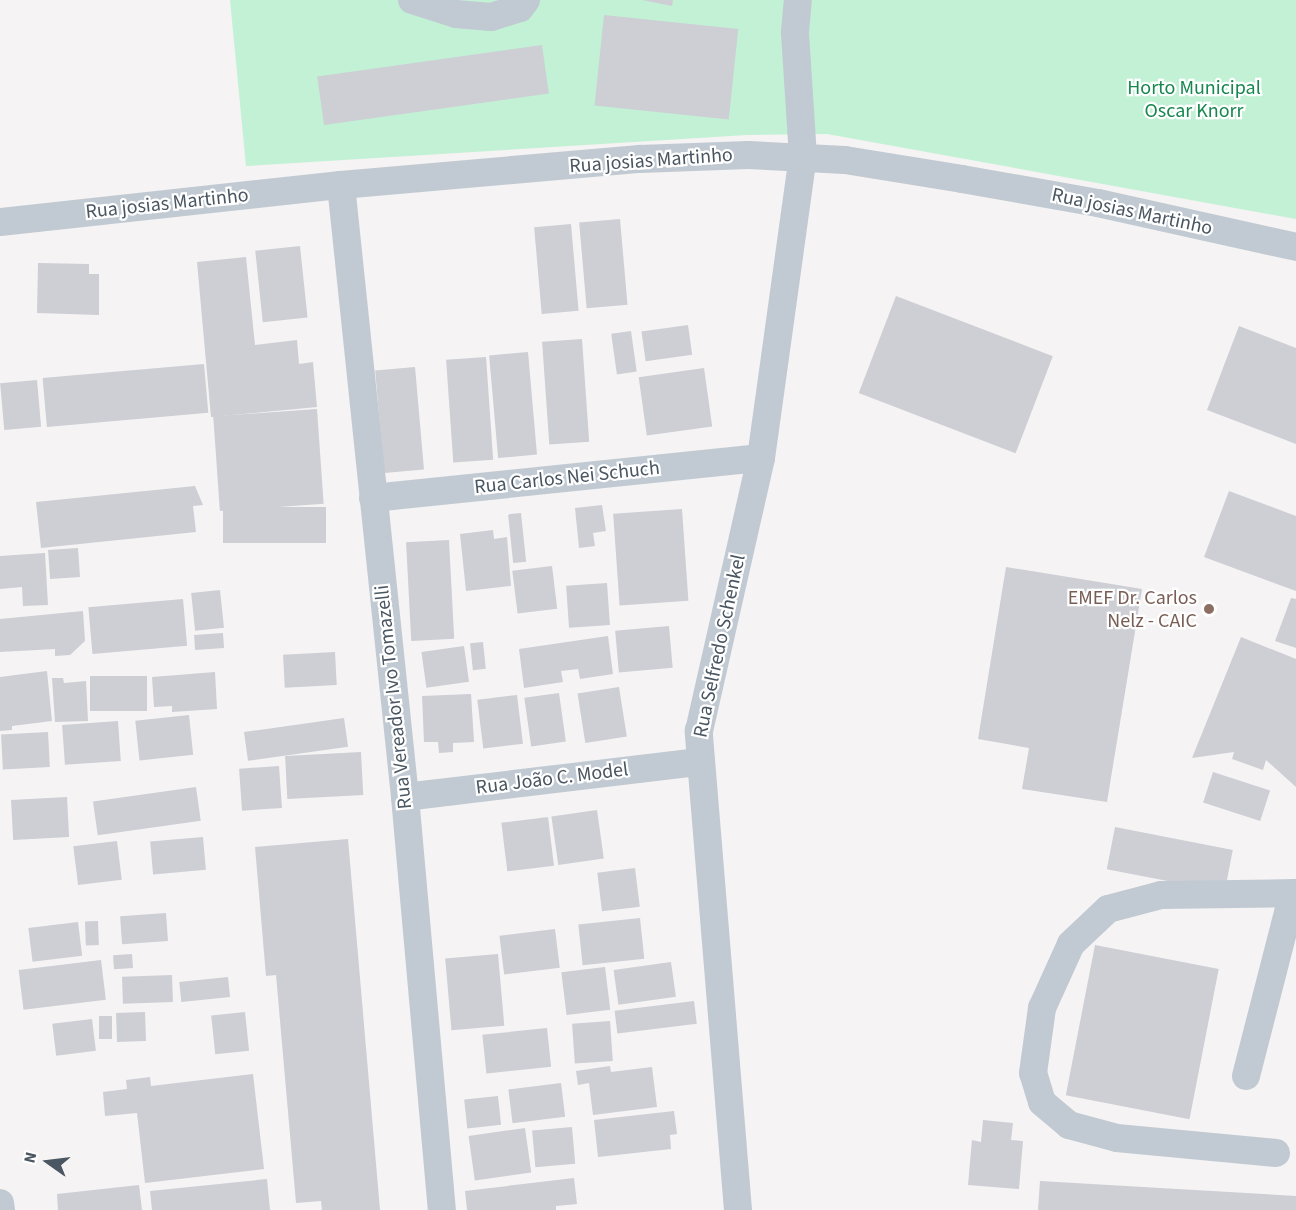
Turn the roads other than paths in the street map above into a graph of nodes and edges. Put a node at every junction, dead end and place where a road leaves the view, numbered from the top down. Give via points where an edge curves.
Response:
1 (412, 0) edge
2 (526, 0) edge
3 (798, 0) edge
4 (803, 157) junction
5 (341, 185) junction
6 (0, 222) edge
7 (1296, 248) edge
8 (761, 458) junction
9 (373, 498) junction
10 (699, 762) junction
11 (405, 797) junction
12 (1294, 893) edge
13 (1246, 1076) dead end
14 (1276, 1153) dead end
15 (0, 1203) edge
16 (1, 1210) edge
17 (442, 1210) edge
18 (738, 1210) edge

1 - 2 street via 456,14 491,17 520,8
3 - 4 street, Rua Selfredo Schenkel via 795,32
4 - 5 street, Rua josias Martinho via 694,156
4 - 7 street, Rua josias Martinho via 845,160 1087,201
4 - 8 street, Rua Selfredo Schenkel
5 - 6 street, Rua josias Martinho
5 - 9 street, Rua Vereador Ivo Tomazelli
8 - 9 street, Rua Carlos Nei Schuch
8 - 10 street, Rua Selfredo Schenkel via 711,670 699,730
9 - 11 street, Rua Vereador Ivo Tomazelli
10 - 11 street, Rua João C. Model
10 - 18 street, Rua Selfredo Schenkel
11 - 17 street, Rua Vereador Ivo Tomazelli
12 - 13 street
12 - 14 street via 1161,895 1108,909 1071,944 1042,1008 1033,1072 1042,1102 1069,1125 1117,1138
15 - 16 street

